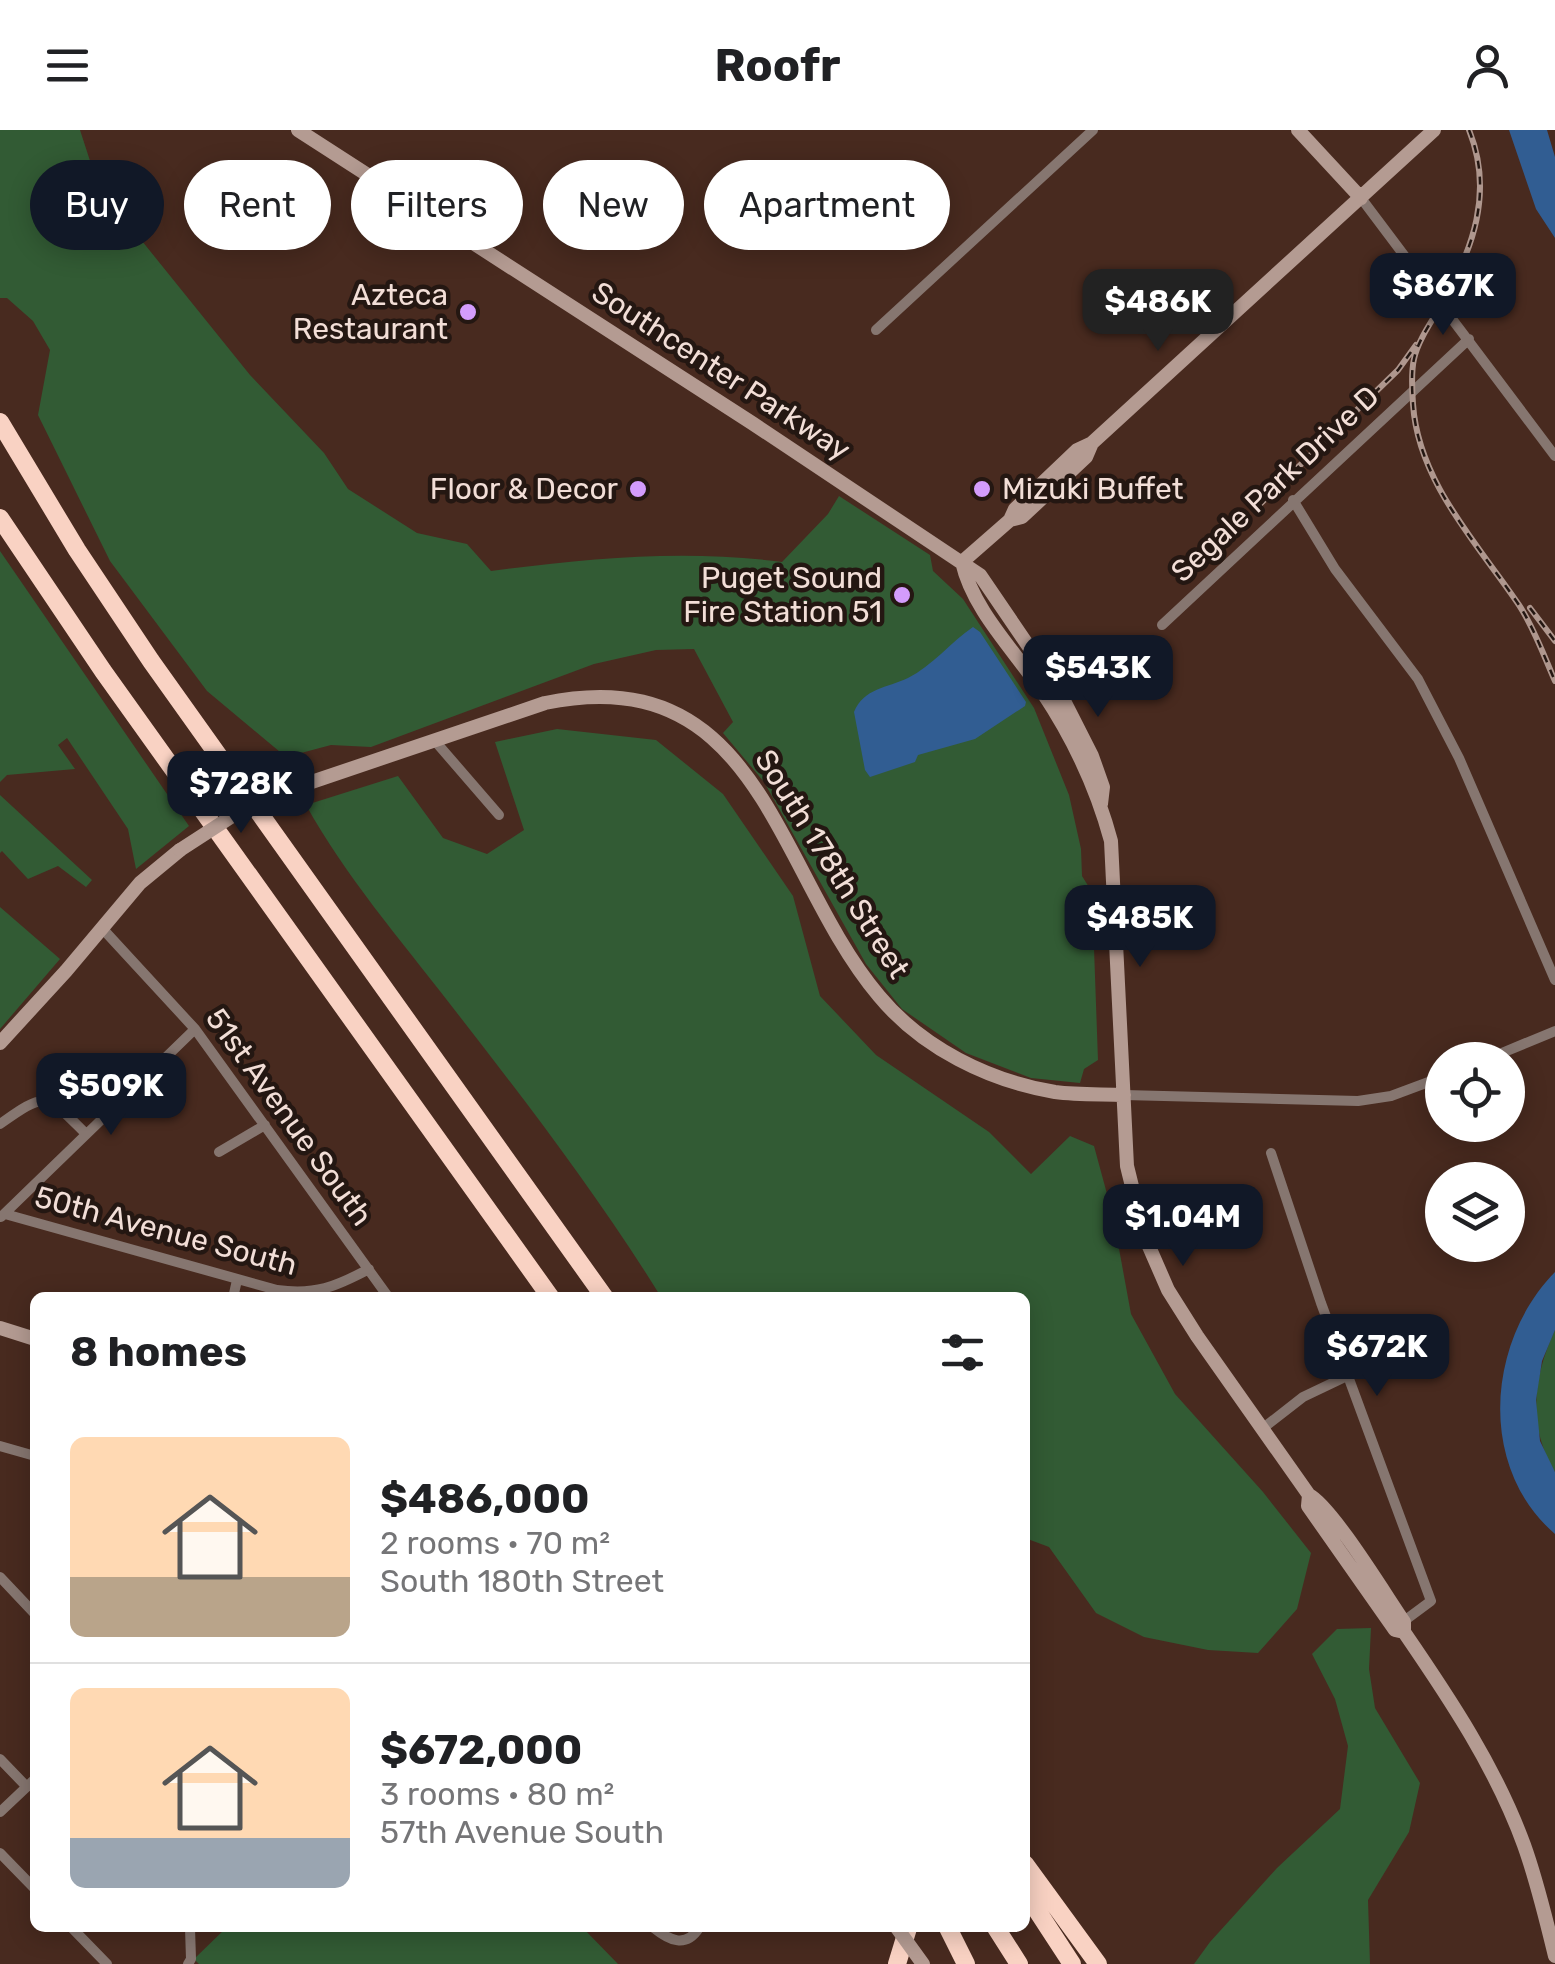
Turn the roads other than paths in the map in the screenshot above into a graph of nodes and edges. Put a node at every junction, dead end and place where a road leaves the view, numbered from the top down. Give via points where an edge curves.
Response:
1 (298, 130) edge
2 (1093, 130) edge
3 (1298, 130) edge
4 (1434, 130) edge
5 (1360, 198) junction
6 (876, 330) dead end
7 (1469, 339) junction
8 (0, 422) edge
9 (1555, 456) edge
10 (1293, 500) junction
11 (0, 518) edge
12 (962, 562) junction
13 (1162, 625) dead end
14 (435, 741) junction
15 (499, 814) dead end
16 (101, 927) junction
17 (1555, 980) edge
18 (196, 1029) junction
19 (1555, 1031) edge
20 (0, 1043) edge
21 (1525, 1043) edge
22 (1425, 1084) edge
23 (1124, 1095) junction
24 (0, 1124) edge
25 (265, 1125) junction
26 (86, 1134) junction
27 (219, 1152) dead end
28 (1271, 1152) dead end
29 (2, 1216) edge
30 (369, 1269) junction
31 (236, 1280) junction
32 (233, 1292) edge
33 (289, 1292) edge
34 (319, 1292) edge
35 (386, 1292) edge
36 (548, 1292) edge
37 (601, 1292) edge
38 (0, 1328) edge
39 (30, 1337) edge
40 (1347, 1376) junction
41 (1262, 1428) junction
42 (0, 1446) edge
43 (30, 1455) edge
44 (0, 1577) edge
45 (30, 1609) edge
46 (1404, 1627) junction
47 (0, 1759) edge
48 (30, 1782) edge
49 (30, 1784) edge
50 (0, 1812) edge
51 (0, 1852) edge
52 (1030, 1871) edge
53 (30, 1884) edge
54 (1030, 1900) edge
55 (76, 1932) edge
56 (190, 1932) edge
57 (659, 1932) edge
58 (696, 1932) edge
59 (900, 1932) edge
60 (907, 1932) edge
61 (950, 1932) edge
62 (999, 1932) edge
63 (1555, 1956) edge
64 (107, 1964) edge
65 (188, 1964) edge
66 (897, 1964) edge
67 (924, 1964) edge
68 (966, 1964) edge
69 (1019, 1964) edge
70 (1072, 1964) edge
71 (1098, 1964) edge

1 - 12 main road, Southcenter Parkway
2 - 6 street
3 - 5 main road
4 - 5 main road
5 - 7 street
5 - 12 main road via 1092,443 1086,458 1022,517
7 - 9 street
7 - 10 street, Segale Park Drive D
8 - 37 highway via 151,661
10 - 13 street, Segale Park Drive D
10 - 17 street via 1334,569 1418,679
11 - 36 highway
12 - 23 main road, Southcenter Parkway via 980,576 1059,691 1103,787
14 - 15 street
14 - 16 main road, South 178th Street, bridge via 234,815 140,883
14 - 23 main road, South 178th Street via 584,695 664,709 702,729 760,791 850,956 914,1030 1007,1082
16 - 18 street, 51st Avenue South
16 - 20 main road, South 178th Street
18 - 25 street, 51st Avenue South
18 - 26 street
19 - 21 street
22 - 23 street via 1358,1101
23 - 41 main road, Southcenter Parkway via 1128,1166 1144,1235 1178,1305
24 - 26 street via 42,1100 54,1102
25 - 27 street
25 - 30 street, 51st Avenue South
26 - 29 street
28 - 40 street
29 - 31 street, 50th Avenue South
30 - 34 street, 50th Avenue South
30 - 35 street, 51st Avenue South
31 - 32 street
31 - 33 street, 50th Avenue South
38 - 39 main road
40 - 41 street via 1303,1396
40 - 46 street via 1431,1601
41 - 46 main road, Southcenter Parkway via 1334,1544 1396,1630
42 - 43 street
44 - 45 street
46 - 63 main road, Southcenter Parkway via 1491,1771 1524,1845
47 - 48 street
49 - 50 street
51 - 53 street
52 - 71 highway
54 - 70 highway
55 - 64 street
56 - 65 street
57 - 58 street via 682,1941
59 - 67 main road, bridge
60 - 66 highway
61 - 68 highway
62 - 69 highway

